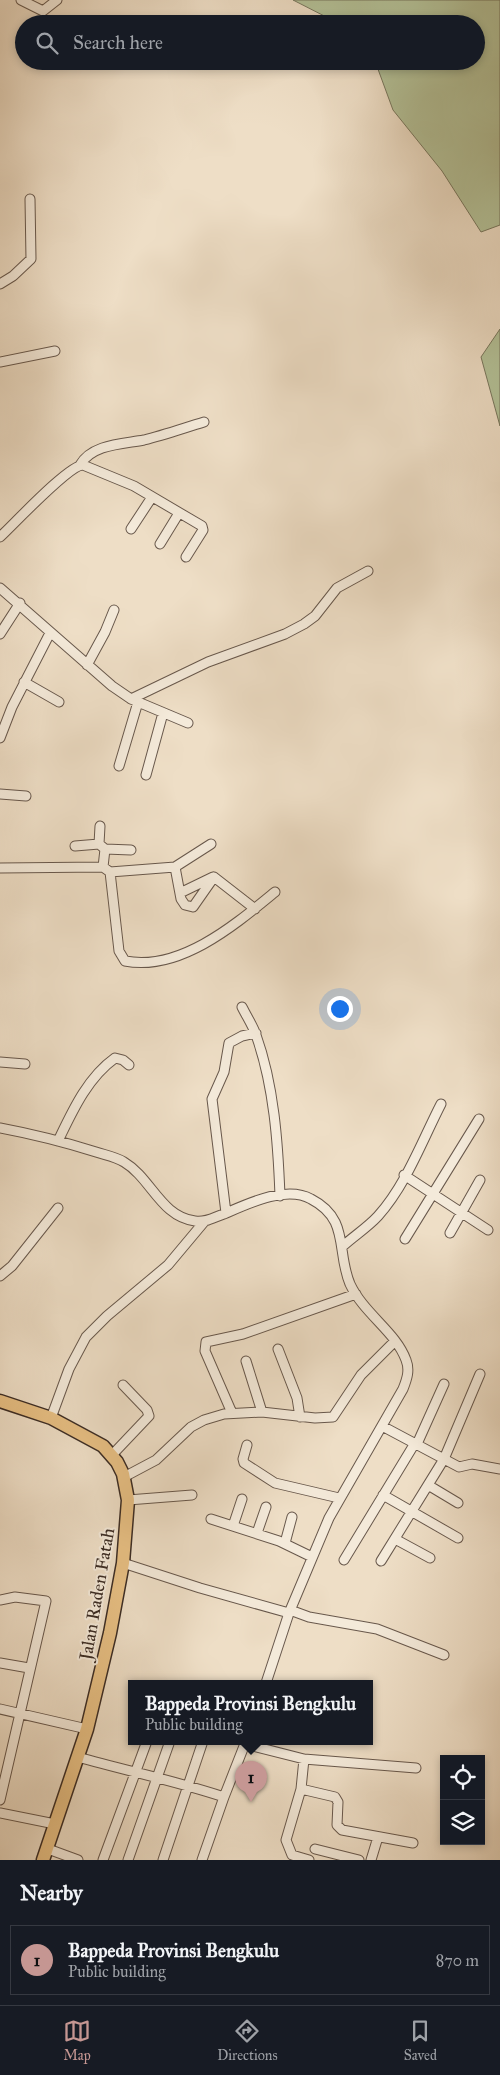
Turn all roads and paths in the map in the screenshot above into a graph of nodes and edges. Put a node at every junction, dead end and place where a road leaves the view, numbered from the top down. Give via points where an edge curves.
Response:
1 (21, 0) edge
2 (57, 0) edge
3 (30, 199) dead end
4 (0, 284) edge
5 (55, 351) dead end
6 (0, 362) edge
7 (204, 422) dead end
8 (80, 465) junction
9 (152, 497) junction
10 (179, 513) junction
11 (132, 529) dead end
12 (0, 537) edge
13 (160, 544) dead end
14 (186, 557) dead end
15 (368, 571) dead end
16 (0, 588) edge
17 (20, 603) junction
18 (114, 610) dead end
19 (50, 633) junction
20 (0, 634) edge
21 (87, 665) junction
22 (24, 682) junction
23 (134, 701) junction
24 (58, 702) dead end
25 (163, 713) junction
26 (3, 718) edge
27 (188, 723) dead end
28 (0, 738) edge
29 (119, 766) dead end
30 (146, 775) dead end
31 (0, 794) edge
32 (26, 796) dead end
33 (100, 826) dead end
34 (211, 844) dead end
35 (75, 846) dead end
36 (102, 847) junction
37 (131, 850) dead end
38 (176, 867) junction
39 (0, 868) edge
40 (107, 870) junction
41 (214, 877) junction
42 (275, 892) dead end
43 (180, 893) junction
44 (255, 909) junction
45 (242, 1008) dead end
46 (256, 1033) junction
47 (0, 1062) edge
48 (26, 1064) dead end
49 (129, 1065) dead end
50 (441, 1104) dead end
51 (479, 1119) dead end
52 (0, 1128) edge
53 (58, 1141) junction
54 (404, 1175) junction
55 (480, 1180) dead end
56 (433, 1194) junction
57 (280, 1196) junction
58 (58, 1208) dead end
59 (226, 1213) junction
60 (462, 1213) junction
61 (204, 1222) junction
62 (488, 1230) dead end
63 (450, 1233) dead end
64 (405, 1239) dead end
65 (343, 1246) junction
66 (0, 1276) edge
67 (356, 1294) junction
68 (395, 1341) junction
69 (278, 1349) dead end
70 (246, 1361) dead end
71 (480, 1374) dead end
72 (444, 1384) dead end
73 (123, 1385) dead end
74 (0, 1401) edge
75 (262, 1412) junction
76 (232, 1413) junction
77 (300, 1417) junction
78 (51, 1418) junction
79 (382, 1426) junction
80 (416, 1444) junction
81 (247, 1445) dead end
82 (112, 1455) junction
83 (444, 1459) junction
84 (500, 1470) edge
85 (124, 1477) junction
86 (428, 1485) junction
87 (192, 1495) dead end
88 (383, 1496) junction
89 (339, 1498) junction
90 (242, 1499) dead end
91 (128, 1500) junction
92 (458, 1503) dead end
93 (266, 1507) dead end
94 (412, 1512) junction
95 (292, 1517) dead end
96 (211, 1519) dead end
97 (233, 1526) junction
98 (257, 1533) junction
99 (458, 1538) dead end
100 (395, 1539) junction
101 (285, 1543) junction
102 (312, 1557) junction
103 (430, 1558) dead end
104 (344, 1560) dead end
105 (381, 1561) dead end
106 (123, 1563) junction
107 (0, 1600) edge
108 (290, 1612) junction
109 (444, 1655) dead end
110 (0, 1663) edge
111 (29, 1668) junction
112 (267, 1680) edge
113 (0, 1709) edge
114 (19, 1713) junction
115 (86, 1729) junction
116 (145, 1745) edge
117 (168, 1745) edge
118 (202, 1745) edge
119 (245, 1745) edge
120 (253, 1745) edge
121 (78, 1757) junction
122 (304, 1760) junction
123 (416, 1768) dead end
124 (133, 1773) junction
125 (155, 1779) junction
126 (188, 1785) junction
127 (301, 1789) junction
128 (2, 1790) edge
129 (224, 1797) junction
130 (0, 1800) edge
131 (0, 1813) edge
132 (55, 1824) junction
133 (378, 1837) junction
134 (413, 1844) dead end
135 (314, 1849) dead end
136 (46, 1855) edge
137 (292, 1858) edge
138 (78, 1860) edge
139 (103, 1860) edge
140 (128, 1860) edge
141 (163, 1860) edge
142 (202, 1860) edge
143 (309, 1860) edge
144 (359, 1860) edge
145 (371, 1860) edge

1 - 2 street via 43,11
3 - 4 street via 30,259
5 - 6 street
7 - 8 street via 144,440 106,447 90,454
8 - 9 street via 128,483
8 - 12 street via 62,477
9 - 10 street
9 - 11 street
10 - 13 street
10 - 14 street via 203,528
15 - 23 street via 336,588 304,624 208,662
16 - 17 street
17 - 19 street
17 - 20 street
18 - 21 street
19 - 21 street
19 - 22 street
21 - 23 street
22 - 24 street
22 - 26 street
23 - 25 street
23 - 29 street
25 - 27 street
25 - 30 street
26 - 28 street
31 - 32 street
33 - 36 street
34 - 38 street
35 - 36 street
36 - 37 street
36 - 40 street
38 - 40 street
38 - 43 street
39 - 40 street
40 - 44 street via 118,951 125,961 155,961 200,946
41 - 43 street
41 - 43 street via 193,907 185,905
41 - 44 street
42 - 44 street
45 - 46 street
46 - 57 street via 275,1128
46 - 59 street via 229,1043 224,1072 212,1099
47 - 48 street
49 - 53 street via 115,1058 104,1068 80,1098
50 - 54 street
51 - 56 street
52 - 53 street
53 - 61 street via 125,1162 173,1213 183,1219
54 - 56 street
54 - 65 street via 378,1216
55 - 60 street
56 - 60 street
56 - 64 street
57 - 59 street
57 - 65 street via 308,1197 324,1208 336,1224
58 - 66 street via 12,1266
59 - 61 street
60 - 62 street
60 - 63 street
61 - 78 street via 168,1265 86,1337
65 - 67 street via 347,1275
67 - 68 street via 374,1320
67 - 76 street via 243,1334 206,1342 205,1351
68 - 77 street via 361,1376 333,1417
68 - 79 street via 406,1359 408,1373 403,1389
69 - 77 street via 297,1398
70 - 75 street
71 - 83 street
72 - 80 street
73 - 82 street via 150,1416
74 - 78 highway, Jalan Raden Fatah
75 - 76 street
75 - 77 street
76 - 85 street via 197,1423 156,1460
78 - 82 highway, Jalan Raden Fatah via 86,1435
79 - 80 street
79 - 89 street
80 - 83 street
80 - 88 street
81 - 89 street via 244,1463 266,1478 280,1485
82 - 85 highway, Jalan Raden Fatah
83 - 84 street via 459,1467 472,1464
83 - 86 street
85 - 91 highway, Jalan Raden Fatah
86 - 92 street
86 - 94 street
87 - 91 street
88 - 94 street
88 - 104 street
89 - 102 street
90 - 97 street
91 - 106 highway, Jalan Raden Fatah
93 - 98 street
94 - 99 street
94 - 100 street
95 - 101 street
96 - 97 street
97 - 98 street
98 - 101 street
100 - 103 street
100 - 105 street
101 - 102 street
102 - 108 street
106 - 108 street
106 - 115 highway, Jalan Raden Fatah via 110,1633
107 - 111 street via 15,1597 46,1601
108 - 109 street via 377,1629
108 - 112 street
110 - 111 street
111 - 114 street
113 - 114 street
114 - 115 street
114 - 128 street
115 - 121 highway, Jalan Raden Fatah
116 - 124 street
117 - 125 street
118 - 126 street
119 - 129 street
120 - 122 street
121 - 124 street
121 - 132 highway, Jalan Raden Fatah
122 - 123 street
122 - 127 street
124 - 125 street
124 - 139 street
125 - 126 street
125 - 140 street
126 - 129 street
126 - 141 street
127 - 133 street via 335,1797 340,1828
127 - 137 street via 286,1840
128 - 130 street
129 - 142 street
131 - 132 street
132 - 136 highway, Jalan Raden Fatah
133 - 134 street
133 - 145 street
135 - 144 street
136 - 138 street
137 - 143 street

